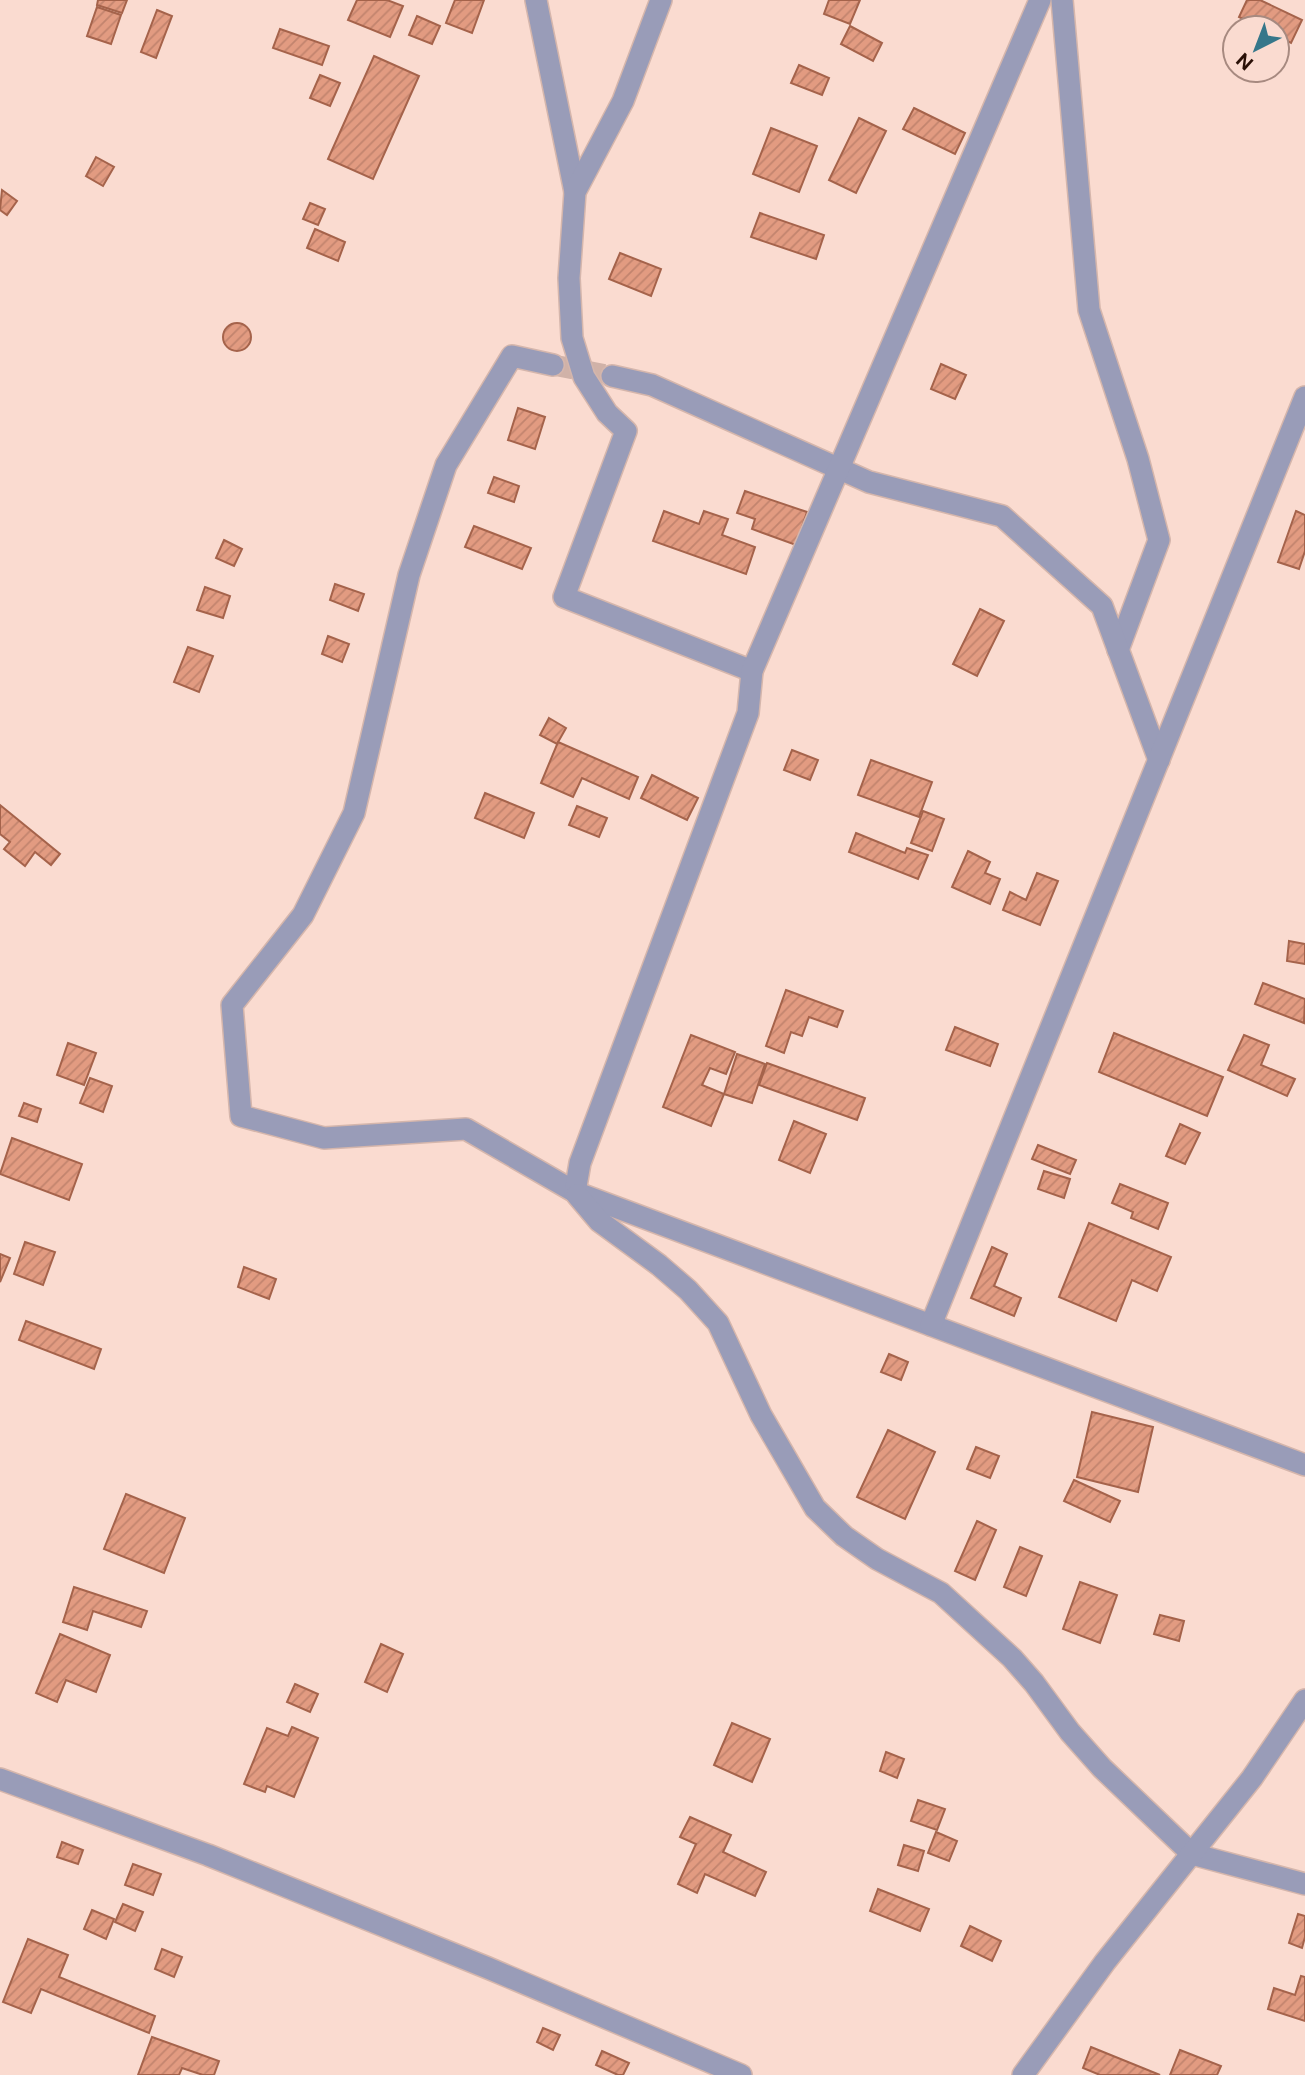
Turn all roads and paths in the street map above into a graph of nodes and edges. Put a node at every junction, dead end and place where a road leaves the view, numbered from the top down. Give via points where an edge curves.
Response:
1 (536, 0) edge
2 (661, 0) edge
3 (1040, 0) edge
4 (1062, 0) edge
5 (575, 192) junction
6 (553, 365) tunnel mouth
7 (612, 376) tunnel mouth
8 (1305, 397) edge
9 (839, 469) junction
10 (1118, 650) junction
11 (752, 671) junction
12 (1159, 760) junction
13 (575, 1192) junction
14 (930, 1325) junction
15 (1305, 1465) edge
16 (1305, 1700) edge
17 (0, 1779) edge
18 (1192, 1854) junction
19 (1305, 1884) edge
20 (741, 2075) edge
21 (1023, 2075) edge

1 - 5 street
2 - 5 street via 623,100
3 - 9 street
4 - 10 street via 1089,310 1159,540
5 - 11 street via 569,278 572,338 584,377 607,413 626,431 564,597
6 - 13 street via 512,356 446,465 409,575 354,813 303,915 232,1005 241,1116 324,1138 466,1129
7 - 9 street via 652,385
8 - 12 street
9 - 10 street via 869,482 1002,516 1102,606
9 - 11 street
10 - 12 street
11 - 13 street via 748,713 580,1163
12 - 14 street
13 - 14 street
13 - 18 street via 599,1221 659,1265 718,1323 761,1415 815,1508 877,1559 941,1594 1003,1650 1102,1768
14 - 15 street
16 - 18 street
17 - 20 street via 208,1855
18 - 19 street
18 - 21 street via 1104,1962

